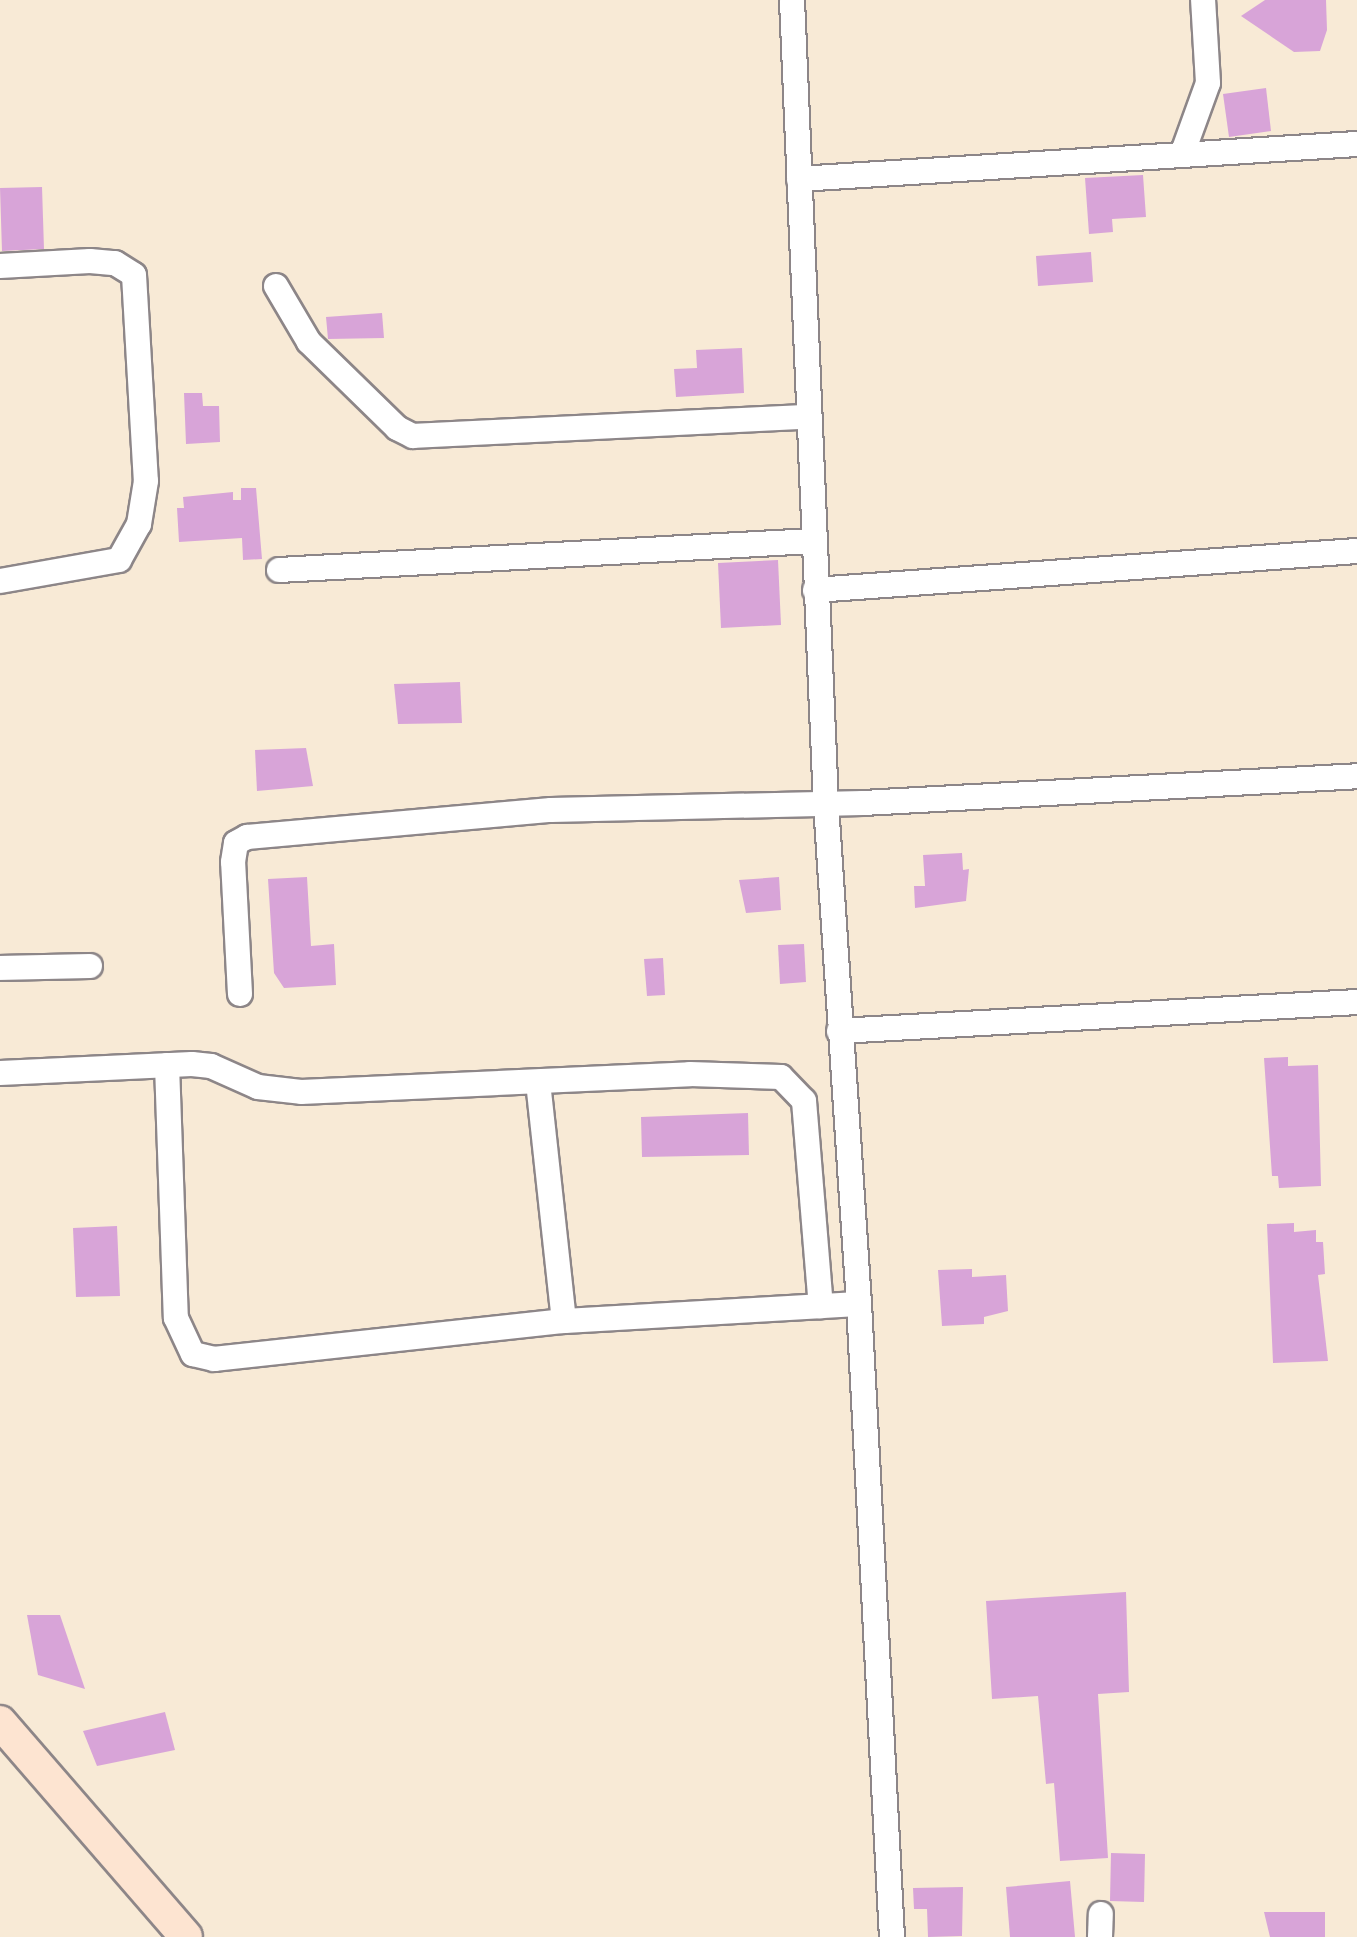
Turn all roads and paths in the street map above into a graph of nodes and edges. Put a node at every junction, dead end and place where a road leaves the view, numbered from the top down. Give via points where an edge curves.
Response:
1 (792, 0) edge
2 (1203, 0) edge
3 (1357, 144) edge
4 (1183, 152) junction
5 (799, 179) junction
6 (0, 266) edge
7 (276, 286) dead end
8 (808, 417) junction
9 (813, 541) junction
10 (1357, 551) edge
11 (279, 570) dead end
12 (0, 581) edge
13 (815, 590) junction
14 (1357, 776) edge
15 (826, 804) junction
16 (90, 966) dead end
17 (0, 968) edge
18 (240, 994) dead end
19 (1357, 1002) edge
20 (839, 1031) junction
21 (167, 1065) junction
22 (0, 1073) edge
23 (538, 1082) junction
24 (859, 1304) junction
25 (821, 1306) junction
26 (564, 1321) junction
27 (0, 1722) edge
28 (186, 1937) edge
29 (892, 1937) edge

1 - 5 street
2 - 4 street via 1208,83
3 - 4 street
4 - 5 street
5 - 8 street
6 - 12 street via 90,261 115,263 134,275 146,481 139,524 119,560
7 - 8 street via 309,342 397,428 413,436
8 - 9 street
9 - 11 street
9 - 13 street
10 - 13 street
13 - 15 street
14 - 15 street
15 - 18 street via 551,810 242,838 233,862
15 - 20 street
16 - 17 street
19 - 20 street
20 - 24 street
21 - 22 street
21 - 23 street via 211,1066 258,1087 301,1092
21 - 26 street via 176,1318 193,1354 214,1359
23 - 25 street via 690,1074 781,1077 804,1101
23 - 26 street
24 - 25 street
24 - 29 street
25 - 26 street
27 - 28 main road

